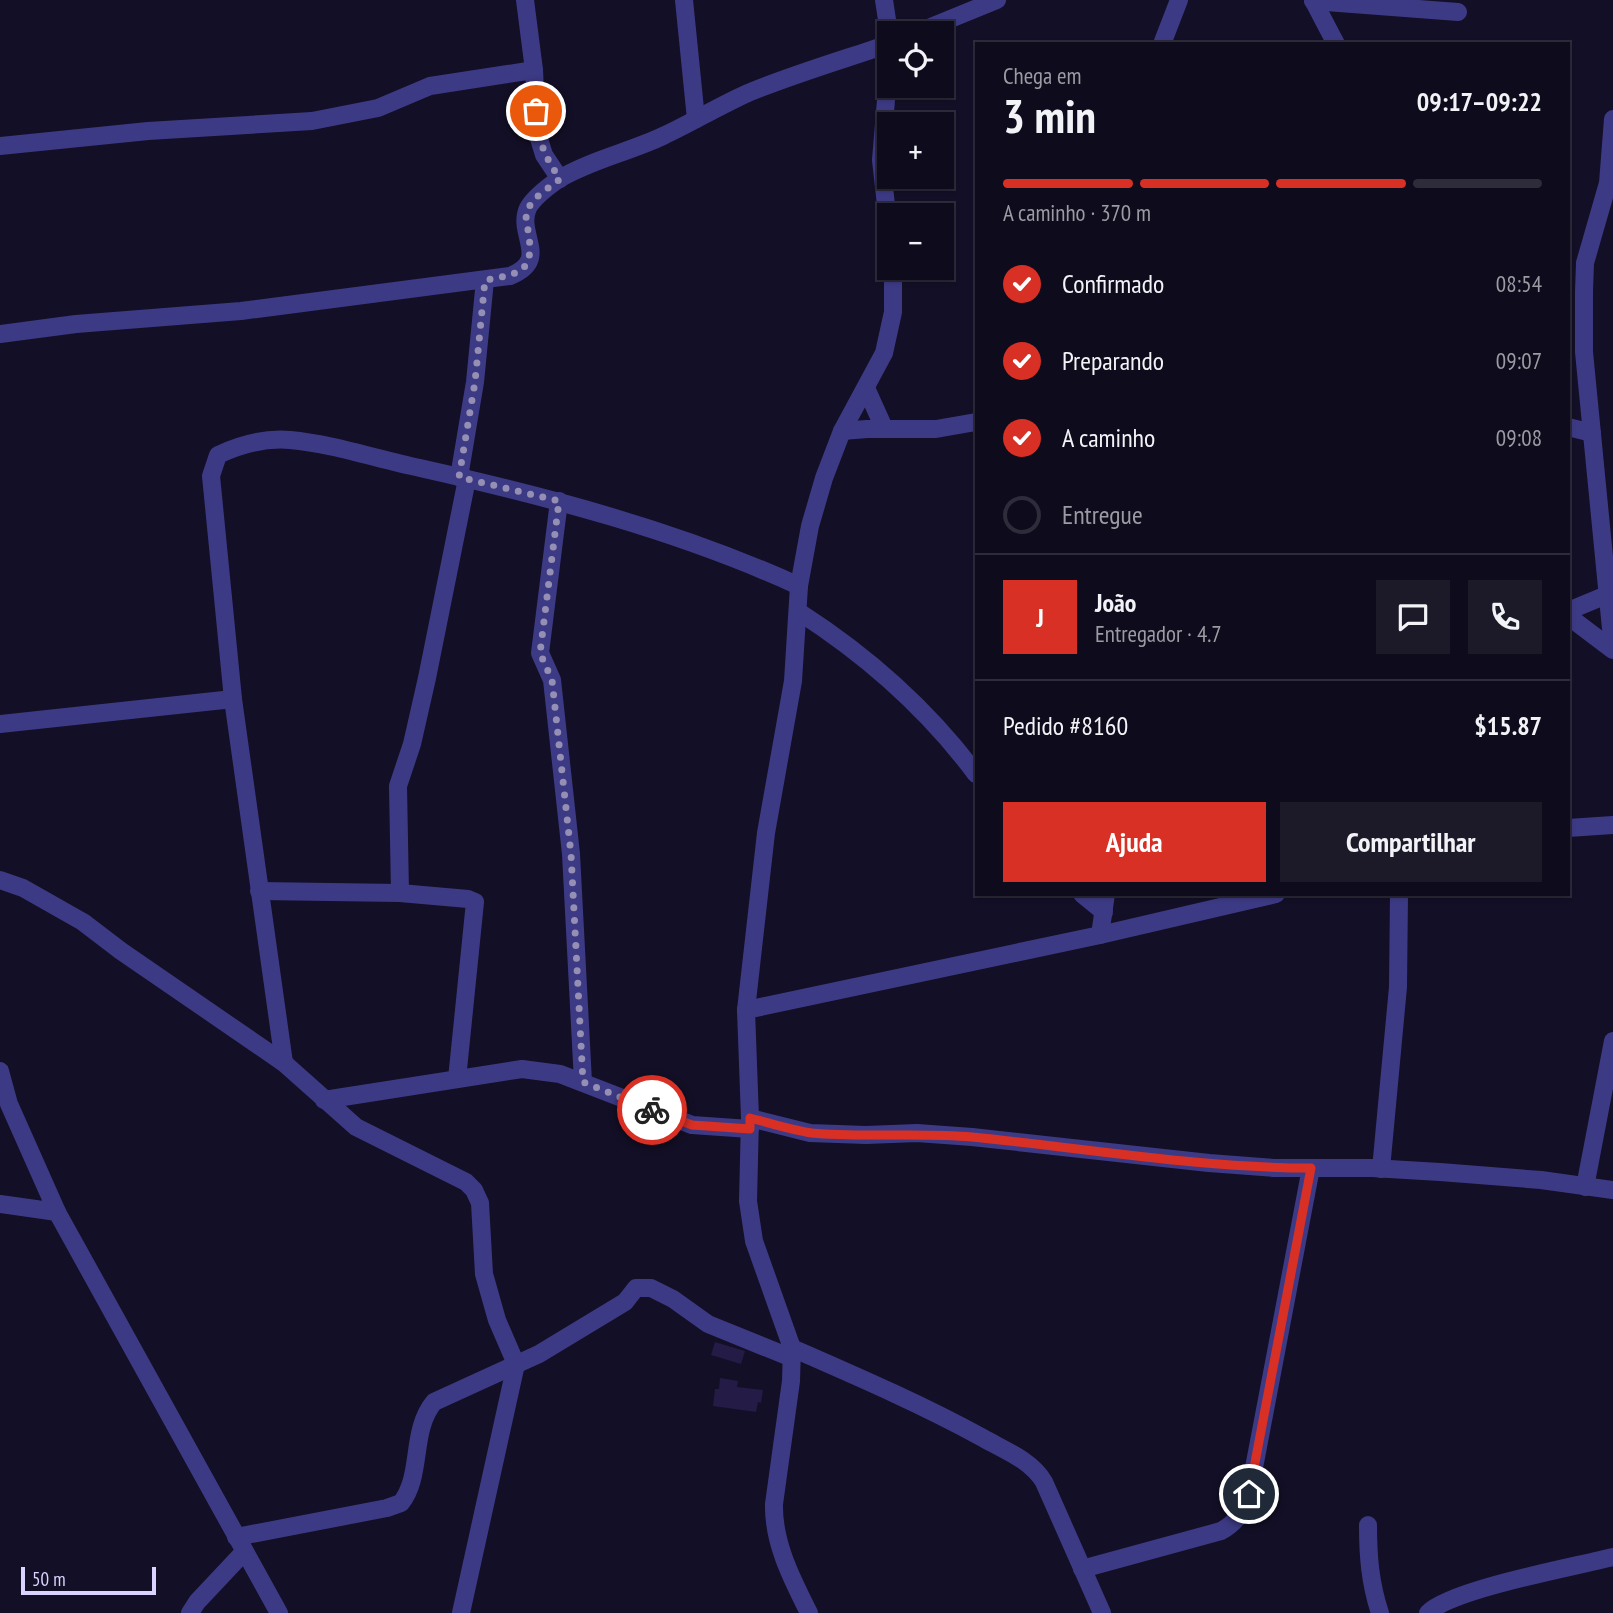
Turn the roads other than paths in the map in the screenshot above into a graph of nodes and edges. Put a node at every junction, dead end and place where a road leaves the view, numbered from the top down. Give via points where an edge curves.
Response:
1 (525, 0) edge
2 (684, 0) edge
3 (884, 0) edge
4 (997, 0) edge
5 (1179, 0) edge
6 (1313, 1) edge
7 (1458, 12) dead end
8 (887, 21) edge
9 (945, 21) edge
10 (1163, 42) edge
11 (1335, 42) edge
12 (877, 48) edge
13 (534, 69) junction
14 (886, 98) edge
15 (696, 119) junction
16 (1613, 119) edge
17 (0, 146) edge
18 (560, 179) junction
19 (886, 203) edge
20 (485, 280) junction
21 (893, 280) edge
22 (1584, 291) junction
23 (1570, 302) edge
24 (0, 334) edge
25 (1570, 342) edge
26 (1584, 352) junction
27 (866, 388) junction
28 (975, 422) edge
29 (884, 428) junction
30 (1570, 428) edge
31 (842, 431) junction
32 (1592, 433) junction
33 (463, 478) junction
34 (559, 501) junction
35 (799, 586) junction
36 (1609, 594) junction
37 (799, 612) junction
38 (1570, 613) edge
39 (1570, 616) edge
40 (1613, 650) edge
41 (233, 699) junction
42 (0, 724) edge
43 (975, 773) edge
44 (1613, 825) edge
45 (1570, 828) edge
46 (0, 880) edge
47 (259, 891) junction
48 (400, 893) junction
49 (1088, 896) edge
50 (1267, 896) edge
51 (1399, 896) edge
52 (1105, 903) edge
53 (1100, 935) junction
54 (746, 1010) junction
55 (1613, 1041) edge
56 (284, 1063) junction
57 (0, 1071) edge
58 (457, 1079) junction
59 (583, 1082) junction
60 (324, 1100) junction
61 (750, 1123) junction
62 (1311, 1168) junction
63 (1381, 1168) junction
64 (1585, 1186) junction
65 (1613, 1191) edge
66 (0, 1204) edge
67 (57, 1212) junction
68 (792, 1353) junction
69 (516, 1364) junction
70 (1368, 1525) dead end
71 (240, 1544) junction
72 (1613, 1557) edge
73 (1082, 1569) junction
74 (256, 1572) junction
75 (224, 1573) junction
76 (190, 1613) edge
77 (279, 1613) edge
78 (461, 1613) edge
79 (809, 1613) edge
80 (1102, 1613) edge
81 (1380, 1613) edge
82 (1428, 1613) edge

1 - 13 street
2 - 15 street
3 - 8 street
4 - 9 street
5 - 10 street
6 - 7 street
6 - 11 street
12 - 15 street via 747,94
13 - 17 street via 430,86 378,108 312,121
13 - 18 street via 537,132 544,155
14 - 19 street via 881,160
15 - 18 street
16 - 22 street via 1608,183 1585,263
18 - 20 street via 528,208 530,261 524,271
20 - 24 street via 241,311
20 - 33 street
21 - 27 street via 893,312 884,353
22 - 23 street
22 - 26 street
25 - 26 street
26 - 32 street
27 - 29 street
27 - 31 street
28 - 29 street via 936,429
29 - 31 street
30 - 32 street
31 - 35 street via 817,501
32 - 36 street
33 - 34 street
33 - 41 street via 288,440 255,442 218,455 211,476
33 - 48 street via 427,678 398,786
34 - 35 street
34 - 59 street via 540,653 552,680 571,854
35 - 37 street
36 - 38 street
36 - 40 street
37 - 43 street via 870,662 939,729
37 - 54 street via 793,681 766,833
39 - 40 street
41 - 42 street
41 - 47 street
44 - 45 street
46 - 56 street via 63,909
47 - 48 street
47 - 56 street
48 - 58 street via 475,902
49 - 52 street
50 - 53 street
51 - 63 street via 1398,987
52 - 53 street
53 - 54 street
54 - 61 street
55 - 64 street
56 - 60 street
57 - 67 street via 9,1104
58 - 59 street via 522,1069
58 - 60 street
59 - 61 street via 692,1125
60 - 69 street via 356,1127 474,1190 480,1203 484,1274
61 - 62 street via 810,1132 917,1133 1209,1163
61 - 68 street via 748,1201 754,1241
62 - 63 street
62 - 73 street via 1249,1494 1240,1515 1221,1531
63 - 64 street
64 - 65 street
66 - 67 street
67 - 71 street
68 - 69 street via 738,1338 673,1299 642,1287 625,1302
68 - 73 street via 950,1420 1027,1463 1044,1482
68 - 79 street via 774,1525
69 - 71 street via 434,1402 426,1412 410,1485 401,1503
69 - 78 street
70 - 81 street via 1368,1561
71 - 74 street
71 - 75 street
72 - 82 street via 1474,1591
73 - 80 street
74 - 75 street
74 - 77 street
75 - 76 street

